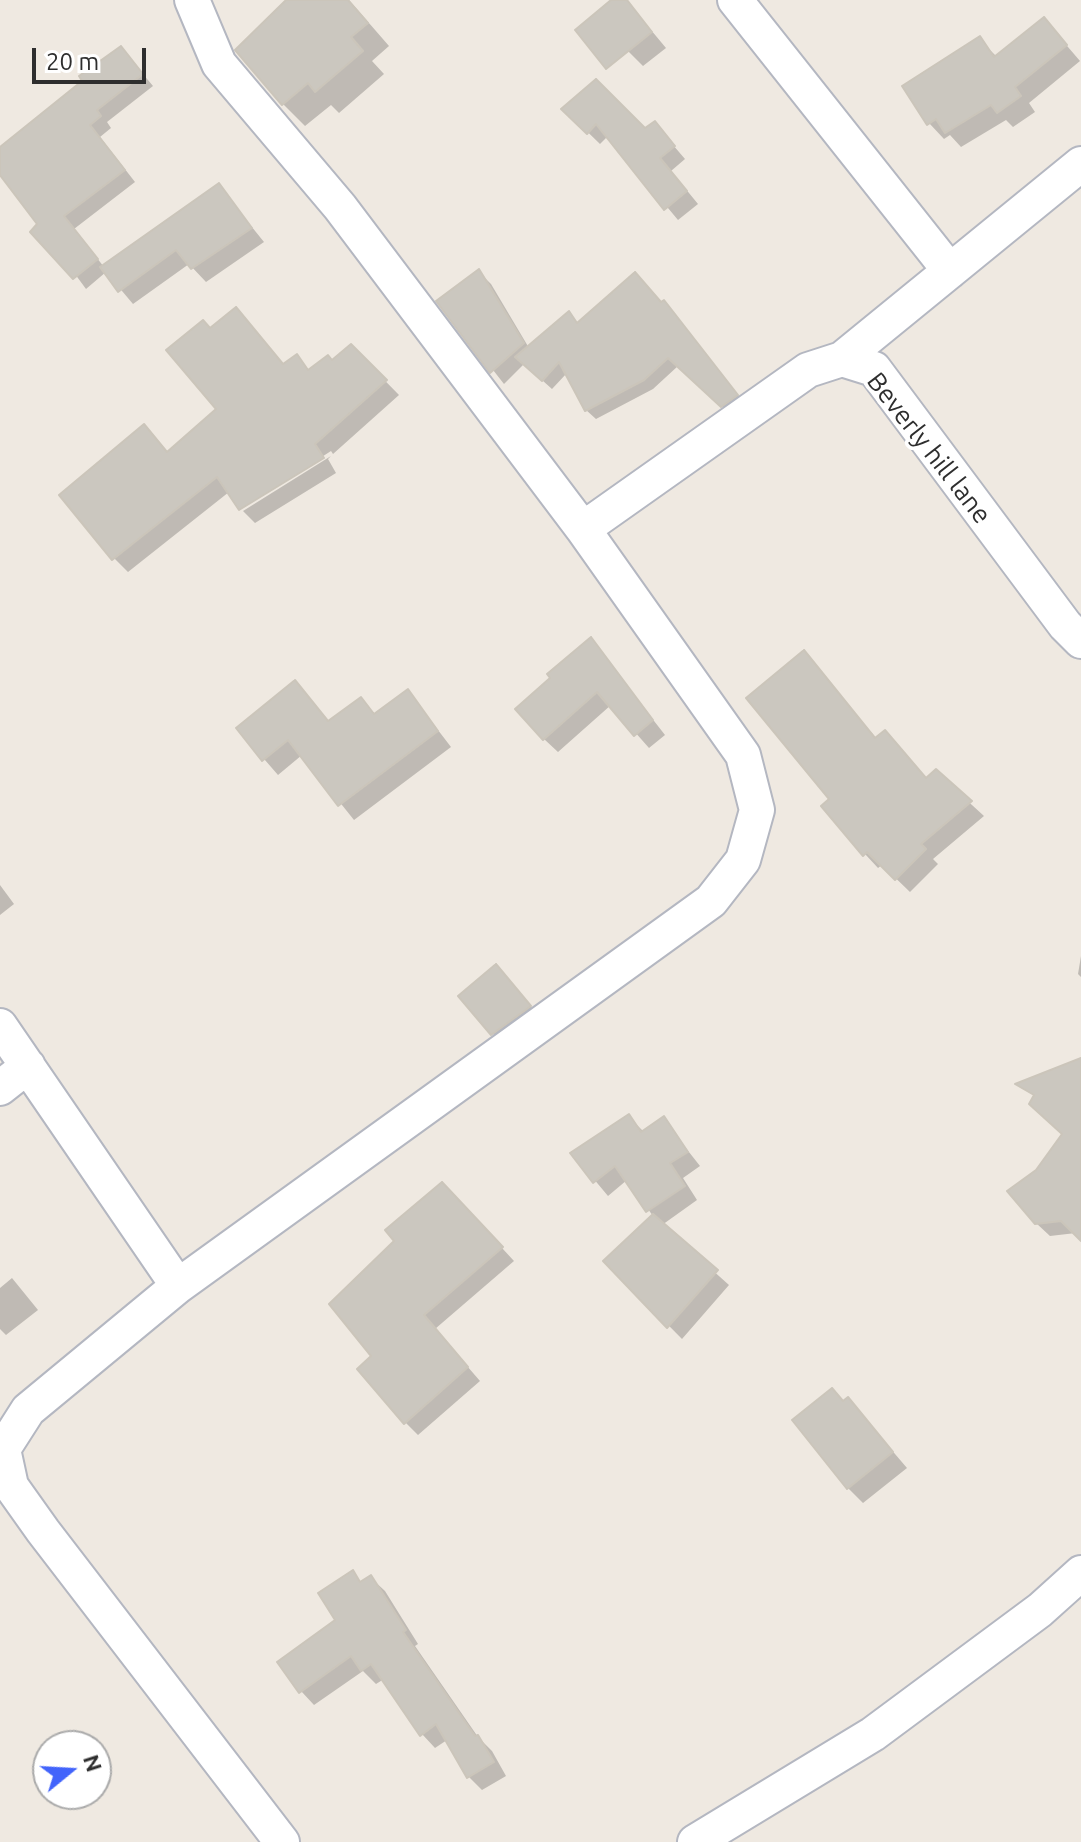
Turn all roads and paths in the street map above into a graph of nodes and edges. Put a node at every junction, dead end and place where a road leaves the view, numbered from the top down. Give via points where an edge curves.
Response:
1 (192, 0) edge
2 (735, 0) edge
3 (1081, 164) edge
4 (950, 271) junction
5 (842, 359) junction
6 (583, 529) junction
7 (1081, 641) edge
8 (0, 1026) edge
9 (28, 1066) junction
10 (0, 1088) edge
11 (178, 1286) junction
12 (1081, 1573) edge
13 (282, 1842) edge
14 (695, 1842) edge

1 - 6 street via 219,64 340,207
2 - 4 street
3 - 4 street
4 - 5 street
5 - 6 street, Beverly hill lane via 808,370
5 - 7 street, Beverly hill lane via 874,369
6 - 11 street via 743,755 757,810 743,860 711,901
8 - 9 street
9 - 10 street
9 - 11 street
11 - 13 street via 28,1410 3,1449 11,1486
12 - 14 street via 1040,1610 873,1734

